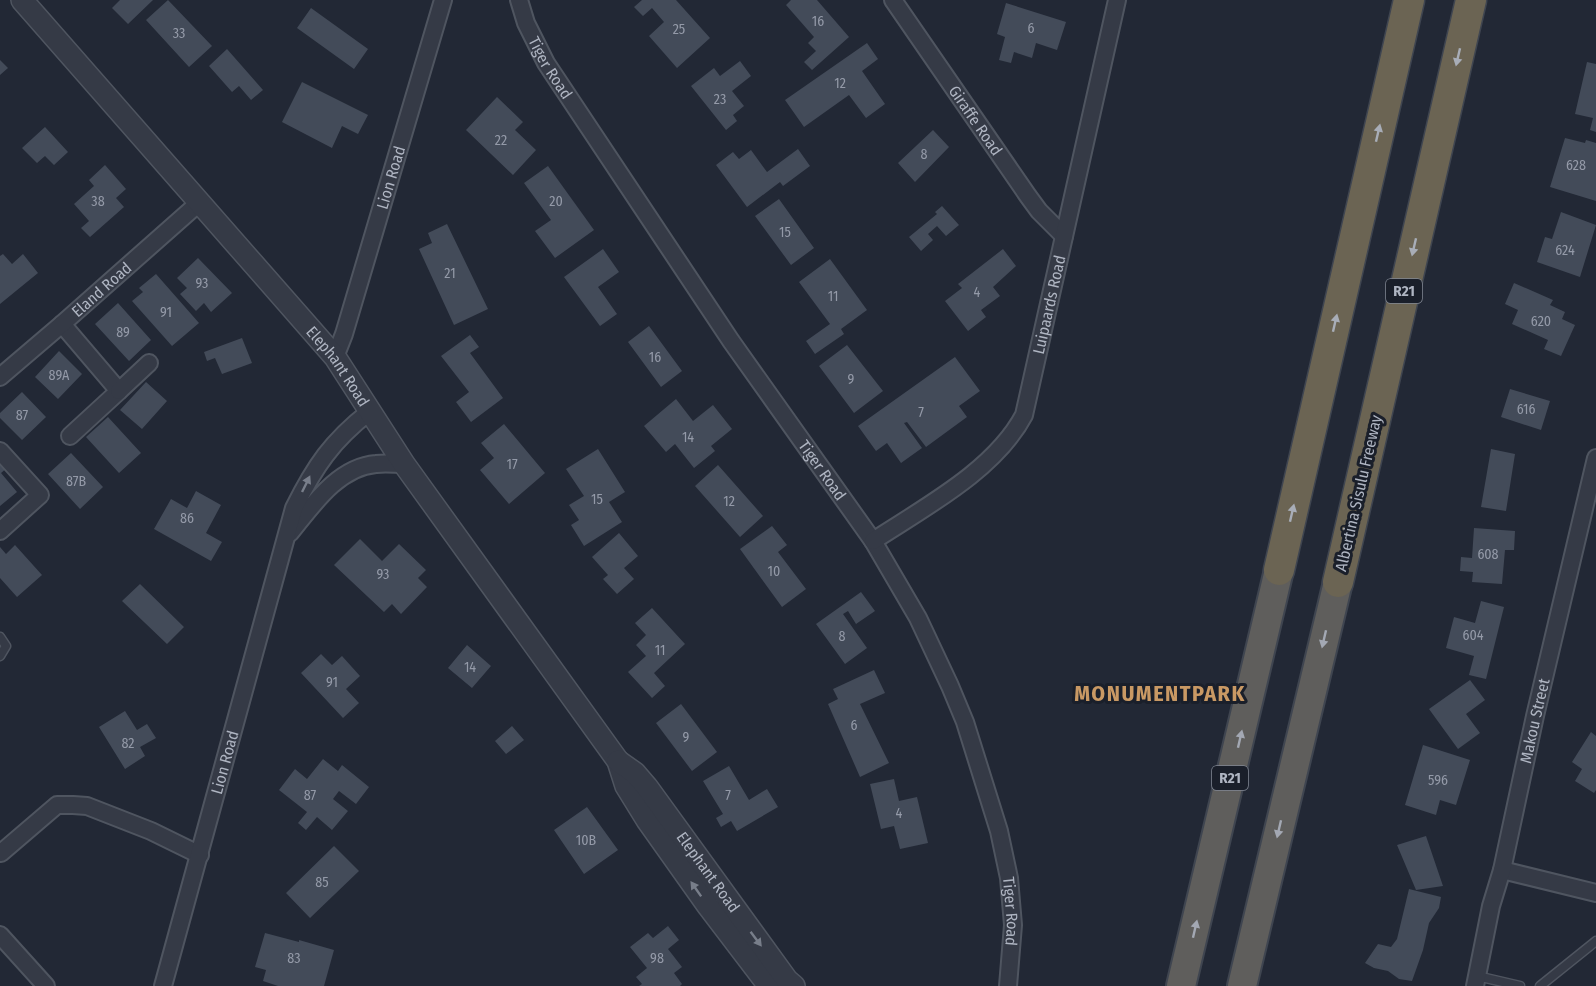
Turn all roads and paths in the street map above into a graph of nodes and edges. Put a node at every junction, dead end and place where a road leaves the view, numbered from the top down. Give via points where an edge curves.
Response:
1 (22, 0) edge
2 (444, 0) edge
3 (519, 0) edge
4 (893, 0) edge
5 (1117, 0) edge
6 (1409, 0) edge
7 (1471, 0) edge
8 (200, 202) junction
9 (1064, 236) junction
10 (62, 324) junction
11 (335, 357) junction
12 (149, 363) dead end
13 (0, 377) edge
14 (119, 391) junction
15 (369, 412) junction
16 (70, 436) dead end
17 (0, 451) edge
18 (1596, 458) edge
19 (404, 464) junction
20 (0, 531) edge
21 (286, 538) junction
22 (873, 541) junction
23 (1279, 570) joint
24 (1338, 582) joint
25 (0, 637) edge
26 (0, 656) edge
27 (1, 853) edge
28 (200, 855) junction
29 (1502, 870) junction
30 (1596, 893) edge
31 (0, 935) edge
32 (1596, 941) edge
33 (1476, 981) edge
34 (782, 985) edge
35 (46, 986) edge
36 (163, 986) edge
37 (1008, 986) edge
38 (1181, 986) edge
39 (1242, 986) edge
40 (1520, 986) edge
41 (1540, 986) edge

1 - 8 street, Elephant Road
2 - 11 street, Lion Road
3 - 22 street, Tiger Road via 546,63 730,341
4 - 9 street, Giraffe Road via 1028,196
5 - 9 street, Luipaards Road
23 -> 6 highway, R21
7 -> 24 highway, Albertina Sisulu Freeway / R21
8 - 10 street, Eland Road
8 - 11 street, Elephant Road
9 - 22 street, Luipaards Road via 1036,370 1015,433 984,465
10 - 13 street, Eland Road
10 - 14 street
11 - 15 street, Elephant Road
12 - 14 street
14 - 16 street
15 - 19 street, Elephant Road
21 -> 15 street, Lion Road via 294,508 312,472
17 - 20 street via 40,495
18 - 29 street, Makou Street
19 - 21 street, Lion Road via 374,464 338,480
19 - 34 street, Elephant Road via 618,761 635,773 655,814
21 - 28 street, Lion Road
22 - 37 street, Tiger Road via 918,618 950,686 999,831 1009,878 1013,926
38 -> 23 highway, R21
24 -> 39 highway, Albertina Sisulu Freeway / R21
25 - 26 lane via 6,646
27 - 28 street via 57,806 73,805 87,806 151,831
28 - 36 street, Lion Road
29 - 30 street
29 - 33 street, Makou Street
31 - 35 street
32 - 41 lane
33 - 40 lane

